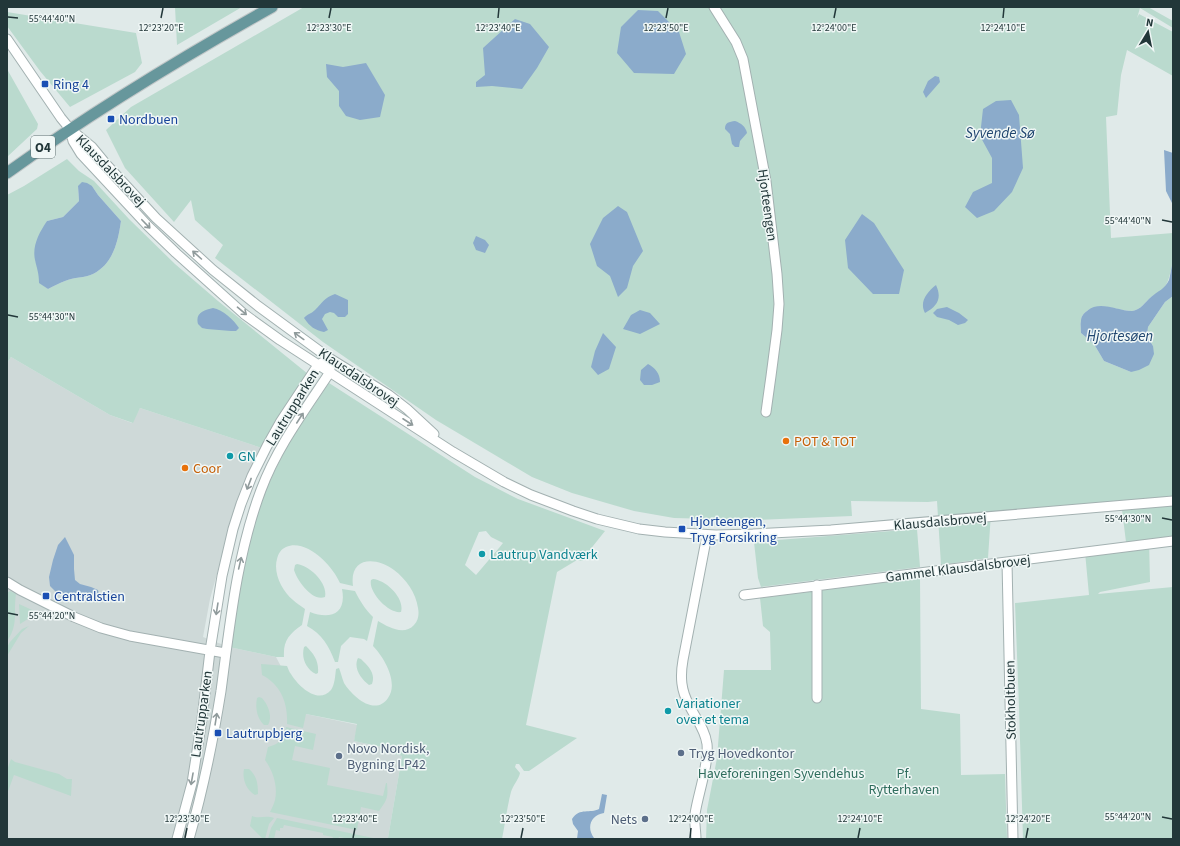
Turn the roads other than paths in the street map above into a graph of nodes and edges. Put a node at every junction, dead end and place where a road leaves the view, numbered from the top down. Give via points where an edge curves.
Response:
1 (272, 7) edge
2 (714, 7) edge
3 (7, 39) edge
4 (70, 129) junction
5 (7, 173) edge
6 (329, 358) junction
7 (318, 365) junction
8 (330, 372) junction
9 (766, 412) dead end
10 (452, 452) junction
11 (1173, 501) edge
12 (707, 535) junction
13 (1173, 541) edge
14 (1007, 562) junction
15 (7, 582) edge
16 (817, 586) junction
17 (744, 595) dead end
18 (210, 651) junction
19 (225, 653) junction
20 (817, 698) dead end
21 (177, 839) edge
22 (189, 839) edge
23 (696, 839) edge
24 (1013, 839) edge

1 - 4 main road, O4
2 - 9 street, Hjorteengen via 736,42 743,59 766,181 779,304
3 - 4 street
4 - 5 main road, O4
6 -> 4 street, Klausdalsbrovej via 213,270 156,218 92,147
4 -> 7 street, Klausdalsbrovej via 73,142 81,154 176,253 244,314
6 - 7 street, Lautrupparken
6 - 8 street, Lautrupparken
6 - 10 street, Klausdalsbrovej via 408,409
7 - 8 street, Klausdalsbrovej
7 -> 18 street, Lautrupparken via 281,422 252,476 233,529
8 -> 10 street, Klausdalsbrovej
19 -> 8 street, Lautrupparken via 239,569 250,521 261,489 284,442
10 - 12 street, Klausdalsbrovej via 531,495 597,519 639,529
11 - 12 street, Klausdalsbrovej via 831,530
12 - 23 street via 680,680 689,705 702,726 707,746 694,816
13 - 14 street, Gammel Klausdalsbrovej
14 - 16 street, Gammel Klausdalsbrovej
14 - 24 street, Stokholtbuen
15 - 18 street via 101,628
16 - 17 street, Gammel Klausdalsbrovej
16 - 20 street
18 - 19 street
18 -> 21 street, Lautrupparken via 192,782
22 -> 19 street, Lautrupparken via 210,753

